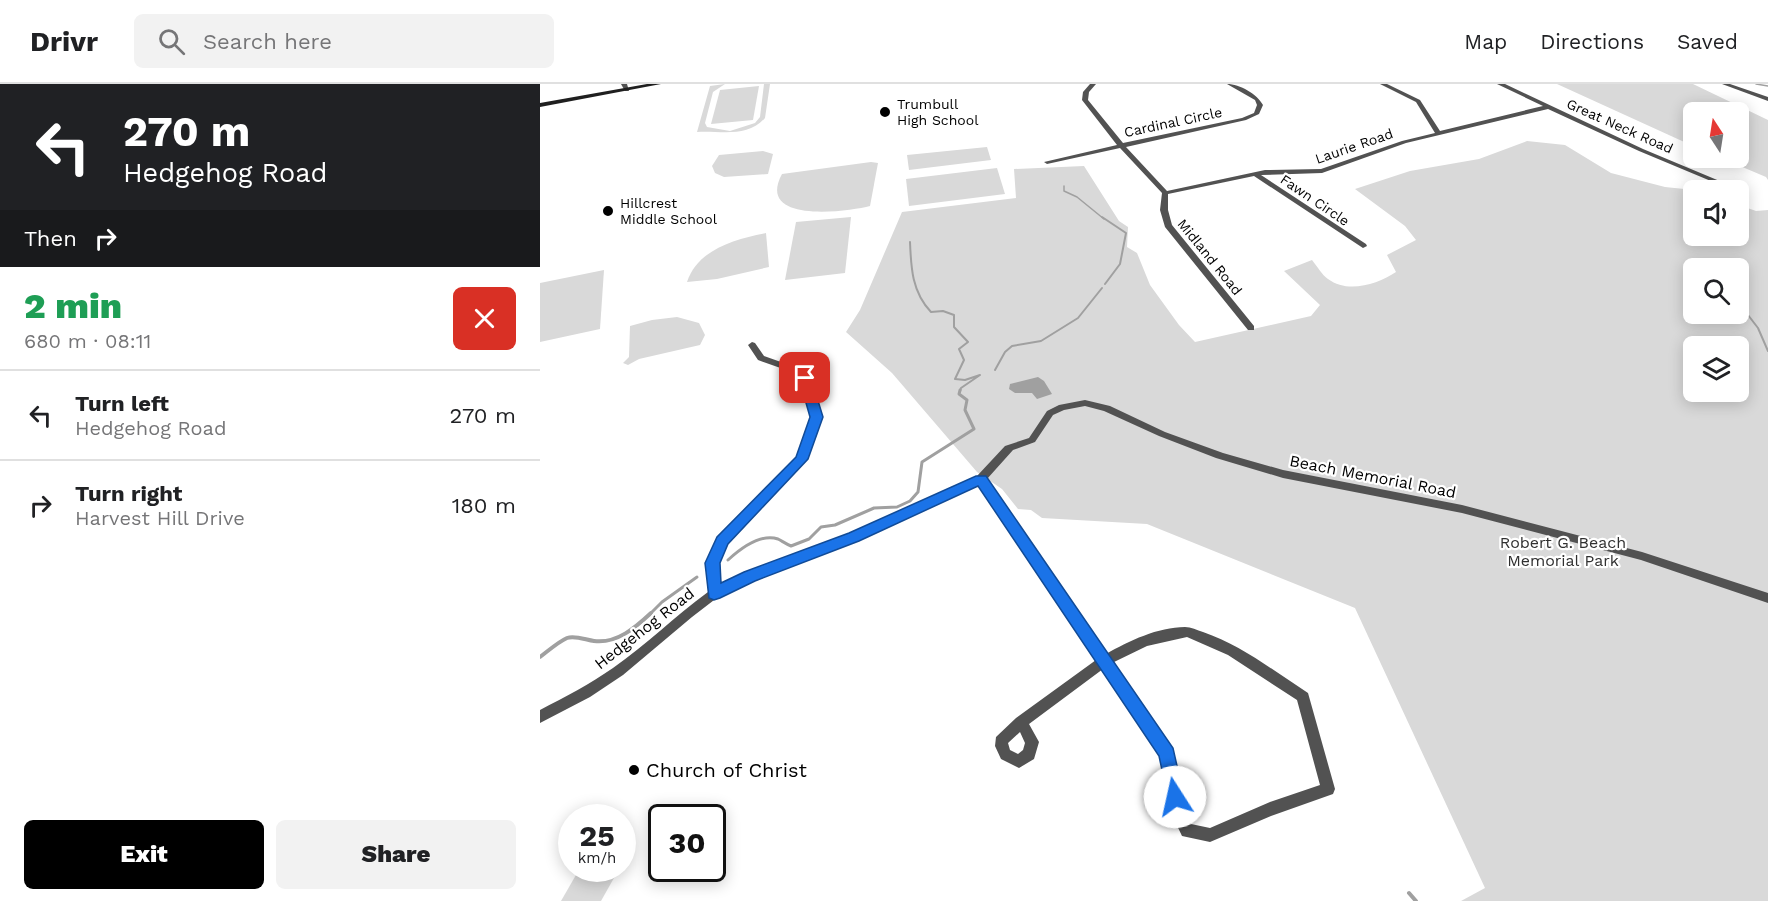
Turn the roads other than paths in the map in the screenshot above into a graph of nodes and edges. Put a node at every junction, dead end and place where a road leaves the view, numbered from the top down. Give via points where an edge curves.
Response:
1 (637, 84) edge
2 (658, 84) edge
3 (1093, 84) edge
4 (1230, 84) edge
5 (1383, 84) edge
6 (1500, 84) edge
7 (1725, 84) edge
8 (625, 87) edge
9 (1768, 99) edge
10 (540, 103) edge
11 (1548, 107) junction
12 (1438, 133) junction
13 (1121, 145) junction
14 (1047, 162) dead end
15 (1255, 174) junction
16 (1713, 180) edge
17 (1165, 193) junction
18 (1363, 246) dead end
19 (1251, 328) dead end
20 (752, 345) dead end
21 (995, 461) joint
22 (981, 479) junction
23 (714, 594) junction
24 (1768, 598) edge
25 (1104, 661) junction
26 (540, 717) edge
27 (1021, 722) dead end

1 - 8 street
2 - 8 street
3 - 13 street via 1085,100
4 - 13 street, Cardinal Circle via 1257,99 1260,105 1256,114
5 - 12 street via 1418,101
6 - 11 street, Great Neck Road
7 - 9 street
8 - 10 street
11 - 12 street, Laurie Road
11 - 16 street, Great Neck Road
12 - 15 street, Laurie Road via 1317,172
13 - 14 street, Cardinal Circle
13 - 17 street
15 - 17 street, Laurie Road
15 - 18 street, Fawn Circle
17 - 19 street, Midland Road via 1168,225
20 - 23 street via 761,358 805,378 816,417 801,459 731,531 717,551 713,563
21 - 22 street, Hedgehog Road
21 - 24 street, Beach Memorial Road via 1009,448 1032,440 1050,413 1074,404 1096,405 1189,445 1273,471 1462,509 1642,556
22 - 23 street, Hedgehog Road via 854,537
22 - 25 street
23 - 26 street, Hedgehog Road via 619,671
25 - 25 street via 1167,754 1178,813 1187,831 1210,835 1270,808 1328,789 1303,697 1240,656 1206,637 1187,632 1161,634 1135,643
25 - 27 street

